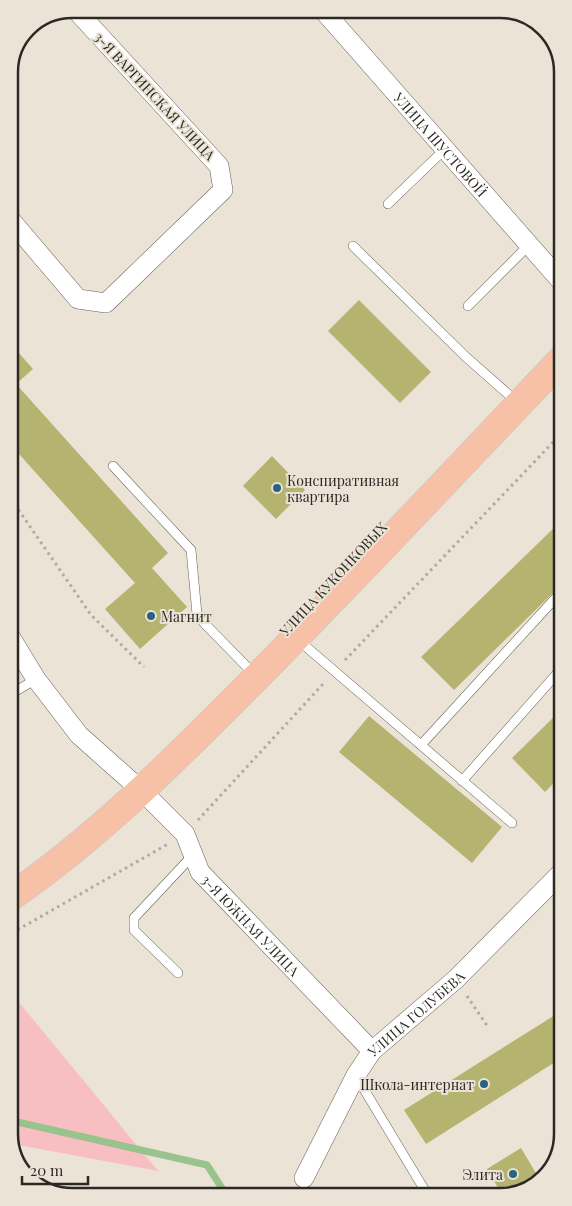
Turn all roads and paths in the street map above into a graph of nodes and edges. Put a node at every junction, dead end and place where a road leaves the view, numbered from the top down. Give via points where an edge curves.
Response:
1 (83, 18) edge
2 (330, 18) edge
3 (445, 149) junction
4 (388, 204) dead end
5 (18, 228) edge
6 (529, 245) junction
7 (353, 246) dead end
8 (554, 273) edge
9 (468, 306) dead end
10 (554, 346) edge
11 (554, 367) edge
12 (508, 394) junction
13 (554, 442) edge
14 (112, 466) dead end
15 (18, 509) edge
16 (554, 600) edge
17 (295, 638) junction
18 (18, 649) edge
19 (144, 667) dead end
20 (251, 671) junction
21 (334, 672) junction
22 (554, 678) edge
23 (36, 679) junction
24 (18, 690) edge
25 (197, 737) junction
26 (421, 745) junction
27 (462, 781) junction
28 (142, 791) junction
29 (512, 822) dead end
30 (185, 834) junction
31 (194, 854) junction
32 (554, 880) edge
33 (18, 892) edge
34 (18, 930) edge
35 (178, 973) dead end
36 (456, 979) junction
37 (488, 1027) dead end
38 (372, 1051) junction
39 (356, 1076) junction
40 (304, 1178) dead end
41 (423, 1188) edge

1 - 5 street, 3-Я ВАРГИНСКАЯ УЛИЦА via 219,166 223,190 106,303 78,299
2 - 3 street, УЛИЦА ШУСТОВОЙ
3 - 4 lane
3 - 6 street, УЛИЦА ШУСТОВОЙ
6 - 8 street, УЛИЦА ШУСТОВОЙ
6 - 9 lane
7 - 12 lane
10 - 12 main road, УЛИЦА КУКОНКОВЫХ
11 - 17 main road, УЛИЦА КУКОНКОВЫХ
12 - 20 main road, УЛИЦА КУКОНКОВЫХ via 304,608
13 - 21 path
14 - 20 lane via 191,550 197,614
15 - 19 path via 92,614
16 - 26 lane
17 - 21 lane
17 - 25 main road, УЛИЦА КУКОНКОВЫХ
18 - 23 street, 3-Я ЮЖНАЯ УЛИЦА
20 - 25 main road, УЛИЦА КУКОНКОВЫХ
21 - 26 lane
21 - 30 path
22 - 27 lane
23 - 24 lane
23 - 28 street, 3-Я ЮЖНАЯ УЛИЦА via 79,735
25 - 28 main road, УЛИЦА КУКОНКОВЫХ
26 - 27 lane
27 - 29 lane
28 - 30 street, 3-Я ЮЖНАЯ УЛИЦА
28 - 33 main road, УЛИЦА КУКОНКОВЫХ via 44,874
30 - 31 street, 3-Я ЮЖНАЯ УЛИЦА
30 - 34 path
31 - 35 lane via 134,918 134,930
31 - 38 street, 3-Я ЮЖНАЯ УЛИЦА via 200,872
32 - 36 street, УЛИЦА ГОЛУБЕВА
36 - 37 path
36 - 38 street, УЛИЦА ГОЛУБЕВА
38 - 39 street, УЛИЦА ГОЛУБЕВА
39 - 40 street, УЛИЦА ГОЛУБЕВА
39 - 41 lane

